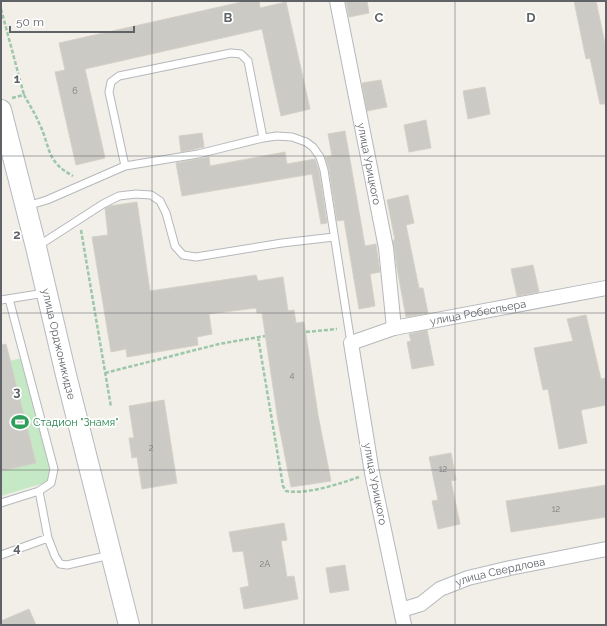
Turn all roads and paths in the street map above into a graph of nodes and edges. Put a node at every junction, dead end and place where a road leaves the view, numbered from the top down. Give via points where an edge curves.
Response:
1 (337, 1) edge
2 (1, 9) edge
3 (24, 95) junction
4 (5, 104) edge
5 (263, 138) junction
6 (125, 166) junction
7 (69, 174) dead end
8 (25, 207) junction
9 (80, 220) junction
10 (334, 237) junction
11 (36, 247) junction
12 (606, 288) edge
13 (47, 293) junction
14 (9, 299) junction
15 (1, 300) edge
16 (349, 328) junction
17 (394, 328) junction
18 (306, 332) dead end
19 (265, 336) dead end
20 (258, 337) junction
21 (351, 343) junction
22 (105, 373) junction
23 (111, 407) dead end
24 (372, 473) junction
25 (39, 491) junction
26 (1, 503) edge
27 (48, 538) junction
28 (606, 549) edge
29 (1, 555) edge
30 (111, 555) junction
31 (401, 610) junction
32 (129, 625) edge
33 (404, 625) edge

1 - 17 street, улица Урицкого via 386,248
2 - 3 path
3 - 4 path
3 - 7 path via 39,122 48,152 57,165
4 - 8 main road, улица Орджоникидзе
5 - 6 lane via 198,154
5 - 6 lane via 248,62 241,54 223,54 119,76 111,82 109,92
5 - 10 lane via 292,137 313,147 320,157 324,170
6 - 8 lane
8 - 11 main road, улица Орджоникидзе
9 - 10 lane via 119,196 151,195 160,201 175,246 183,255 196,257
9 - 11 lane
9 - 22 path
10 - 16 lane
11 - 13 main road, улица Орджоникидзе
12 - 17 street, улица Робеспьера
13 - 14 lane
13 - 30 main road, улица Орджоникидзе
14 - 15 lane
14 - 25 lane via 54,469 51,483
16 - 18 path
16 - 21 lane
17 - 21 street, улица Робеспьера
19 - 20 path
20 - 22 path via 219,344
20 - 24 path via 282,486 286,491 321,488
21 - 24 street, улица Урицкого
22 - 23 path
24 - 31 street, улица Урицкого
25 - 26 lane
25 - 27 lane
27 - 29 lane
27 - 30 lane via 60,564 67,565
28 - 31 street, улица Свердлова via 468,578 440,589 421,604
30 - 32 main road, улица Орджоникидзе
31 - 33 street, улица Урицкого

